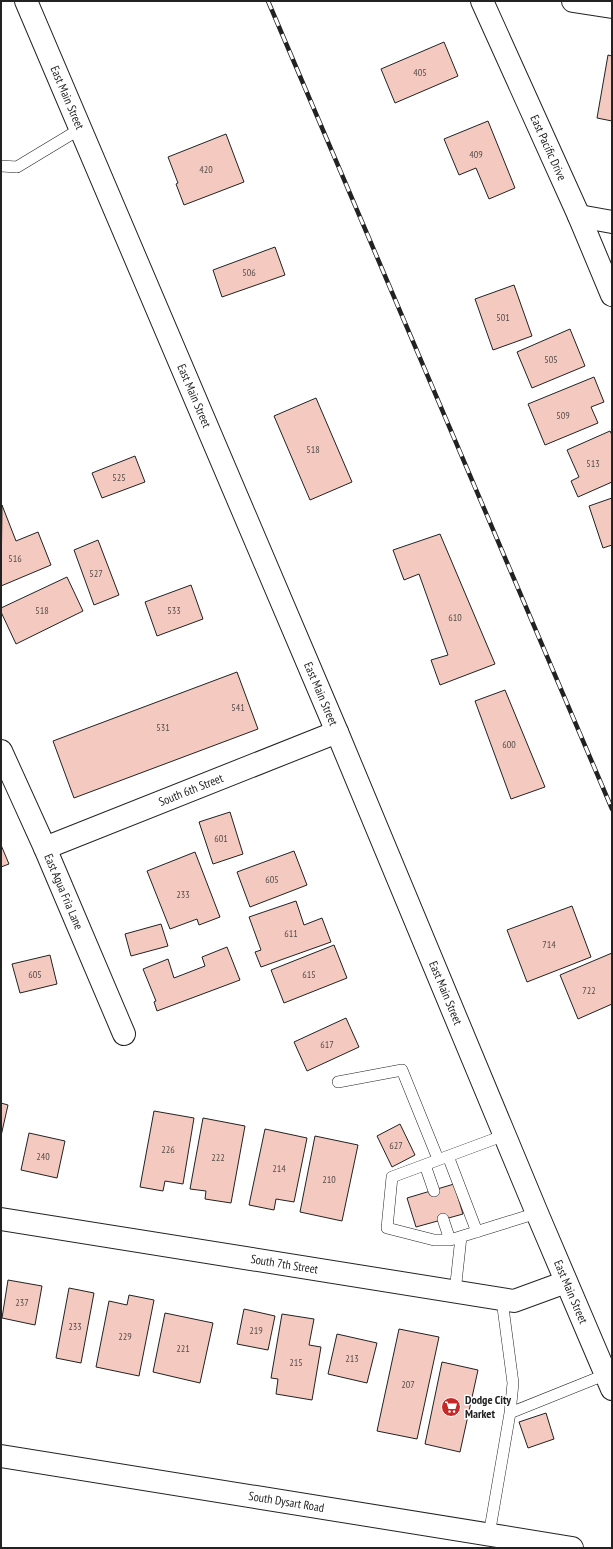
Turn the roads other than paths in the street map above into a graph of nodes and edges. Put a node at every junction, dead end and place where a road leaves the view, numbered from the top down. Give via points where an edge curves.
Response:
1 (26, 1) edge
2 (482, 1) edge
3 (573, 1) edge
4 (612, 7) edge
5 (80, 129) junction
6 (1, 166) edge
7 (579, 216) junction
8 (612, 222) edge
9 (612, 295) edge
10 (336, 732) junction
11 (1, 751) edge
12 (45, 848) junction
13 (124, 1034) dead end
14 (338, 1082) dead end
15 (505, 1135) junction
16 (443, 1158) junction
17 (425, 1165) junction
18 (434, 1190) dead end
19 (537, 1213) junction
20 (1, 1218) edge
21 (443, 1219) dead end
22 (477, 1232) junction
23 (455, 1238) junction
24 (566, 1282) junction
25 (454, 1292) junction
26 (502, 1300) junction
27 (608, 1369) edge
28 (510, 1413) junction
29 (1, 1456) edge
30 (490, 1535) junction
31 (572, 1548) edge

1 - 5 street, East Main Street
2 - 7 street, East Pacific Drive
3 - 4 street
5 - 6 lane via 17,167
5 - 10 street, East Main Street
7 - 8 street
7 - 9 street, East Pacific Drive
10 - 12 street, South 6th Street
10 - 15 street, East Main Street
11 - 12 street, East Agua Fria Lane
12 - 13 street, East Agua Fria Lane
14 - 16 lane via 402,1070
15 - 16 lane
15 - 19 street, East Main Street
16 - 17 lane
16 - 22 lane
17 - 18 lane
17 - 23 lane via 392,1178 387,1228 434,1240
19 - 22 lane
19 - 24 street, East Main Street
20 - 25 street, South 7th Street
21 - 23 lane
22 - 23 lane
23 - 25 lane
24 - 26 street, South 7th Street via 514,1301
24 - 27 street, East Main Street
25 - 26 street, South 7th Street
26 - 28 lane via 513,1383
27 - 28 lane
28 - 30 lane
29 - 30 street, South Dysart Road
30 - 31 street, South Dysart Road

